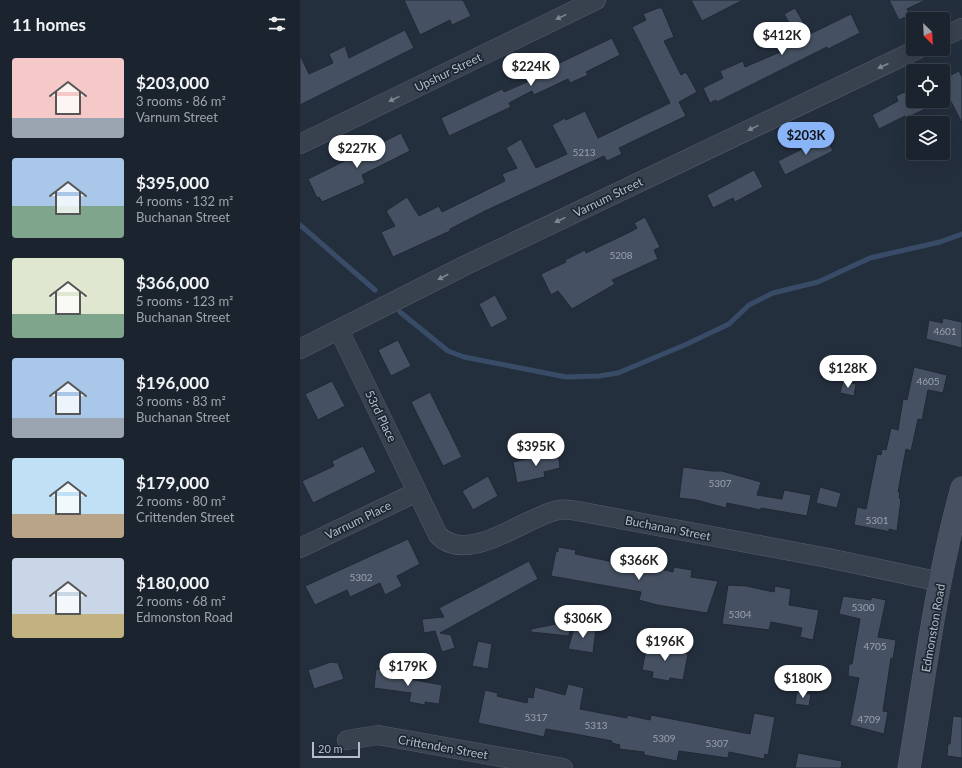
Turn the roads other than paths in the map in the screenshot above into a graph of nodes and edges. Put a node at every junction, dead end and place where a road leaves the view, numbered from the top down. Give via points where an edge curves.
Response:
1 (596, 0) edge
2 (962, 28) edge
3 (950, 34) edge
4 (906, 55) edge
5 (300, 144) edge
6 (339, 330) junction
7 (300, 349) edge
8 (962, 488) edge
9 (419, 497) junction
10 (300, 548) edge
11 (941, 582) junction
12 (346, 740) dead end
13 (563, 768) edge
14 (909, 768) edge

1 -> 5 street, Upshur Street
2 - 3 street
4 -> 6 street, Varnum Street via 466,265
6 - 7 street, Varnum Street
6 - 9 street, 53rd Place
8 - 11 street, Edmonston Road
9 - 10 street, Varnum Place
9 - 11 street, Buchanan Street via 438,535 453,545 475,544 489,540 540,515 560,509 820,556
11 - 14 street, Edmonston Road
12 - 13 street, Crittenden Street via 378,735

